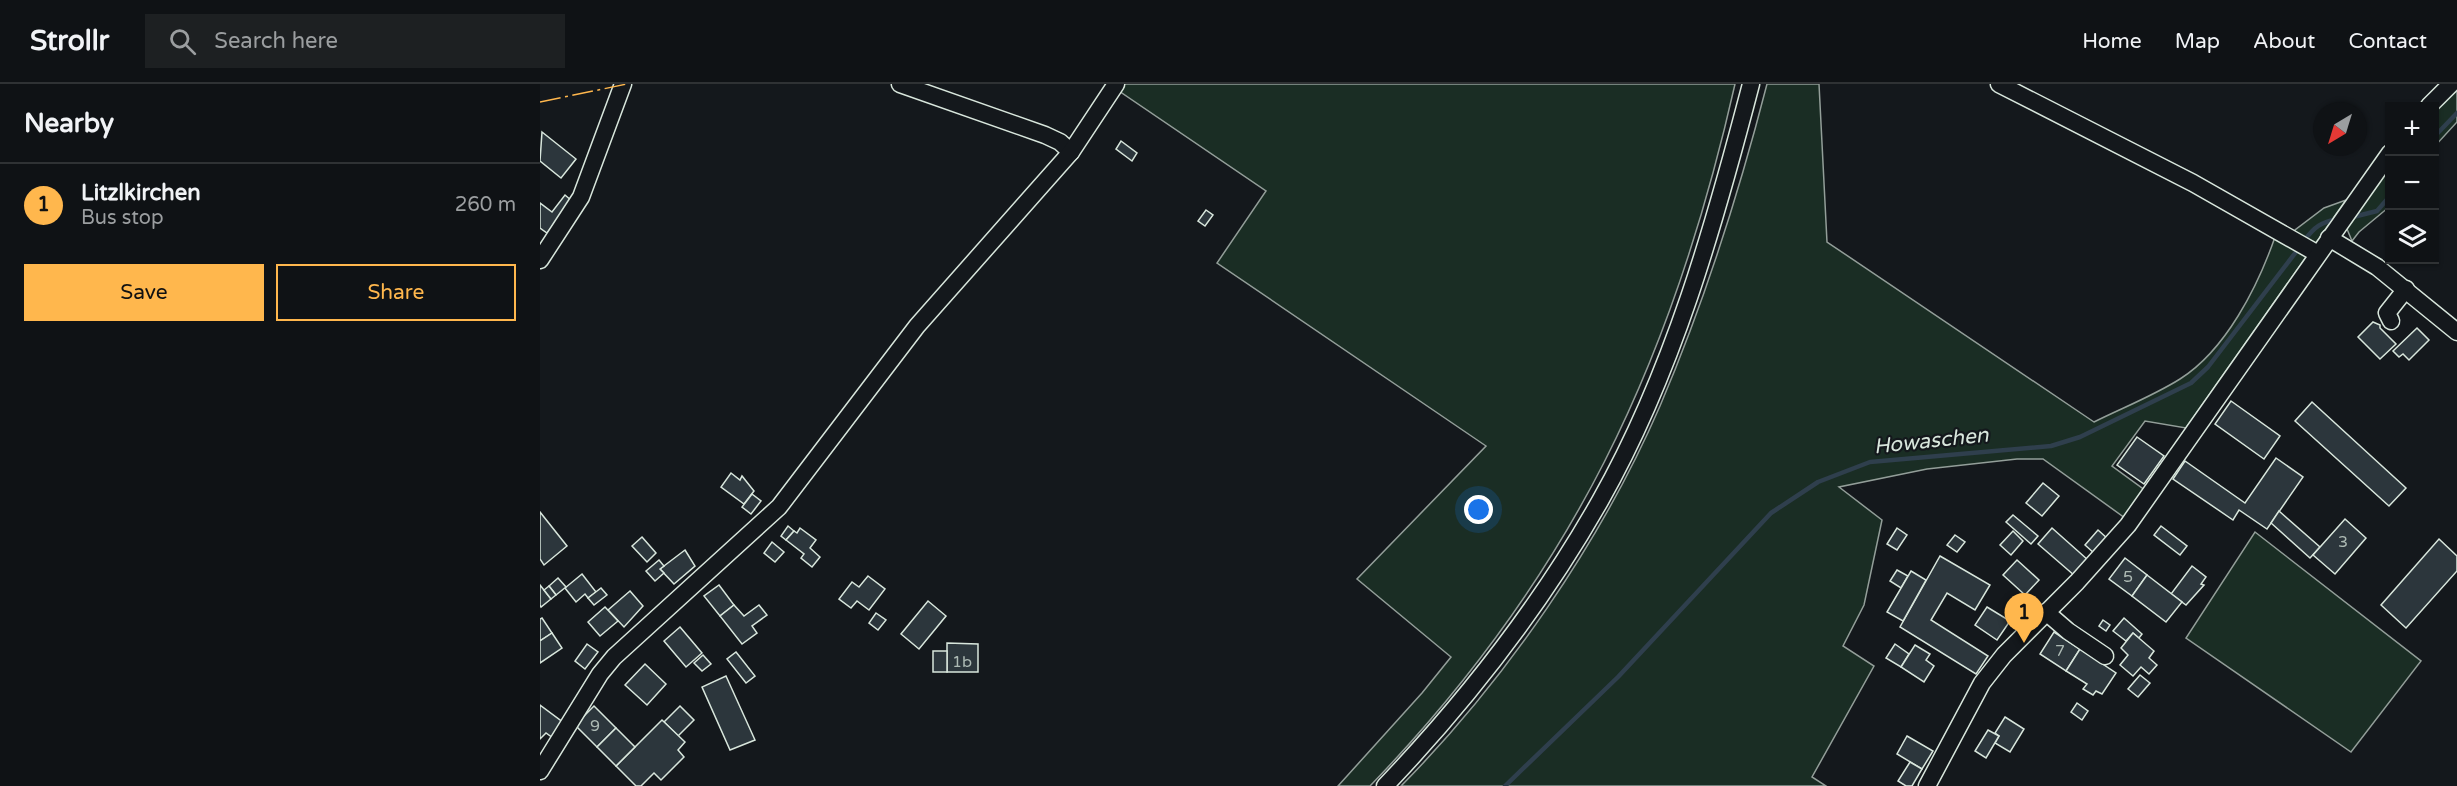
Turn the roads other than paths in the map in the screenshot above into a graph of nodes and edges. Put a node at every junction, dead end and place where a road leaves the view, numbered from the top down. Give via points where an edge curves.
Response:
1 (623, 84) edge
2 (900, 84) edge
3 (1116, 84) edge
4 (1751, 84) edge
5 (1999, 84) edge
6 (2451, 84) edge
7 (2433, 102) edge
8 (1071, 152) junction
9 (2388, 156) edge
10 (2332, 233) junction
11 (2315, 251) junction
12 (540, 260) edge
13 (2406, 289) junction
14 (2391, 321) dead end
15 (2457, 332) edge
16 (2046, 612) junction
17 (2106, 656) dead end
18 (540, 771) edge
19 (1384, 786) edge
20 (1927, 786) edge

1 - 12 street via 581,197
2 - 8 street via 1046,135
3 - 8 street
4 - 19 street via 1689,299 1648,403 1600,500 1529,613 1488,667
5 - 11 street via 2193,183
6 - 7 street
8 - 18 street via 917,326 779,507 614,657
9 - 10 street
10 - 11 street
10 - 13 street
11 - 16 street via 2128,525
13 - 14 street via 2387,313
13 - 15 street
16 - 17 street
16 - 20 street via 1982,683

